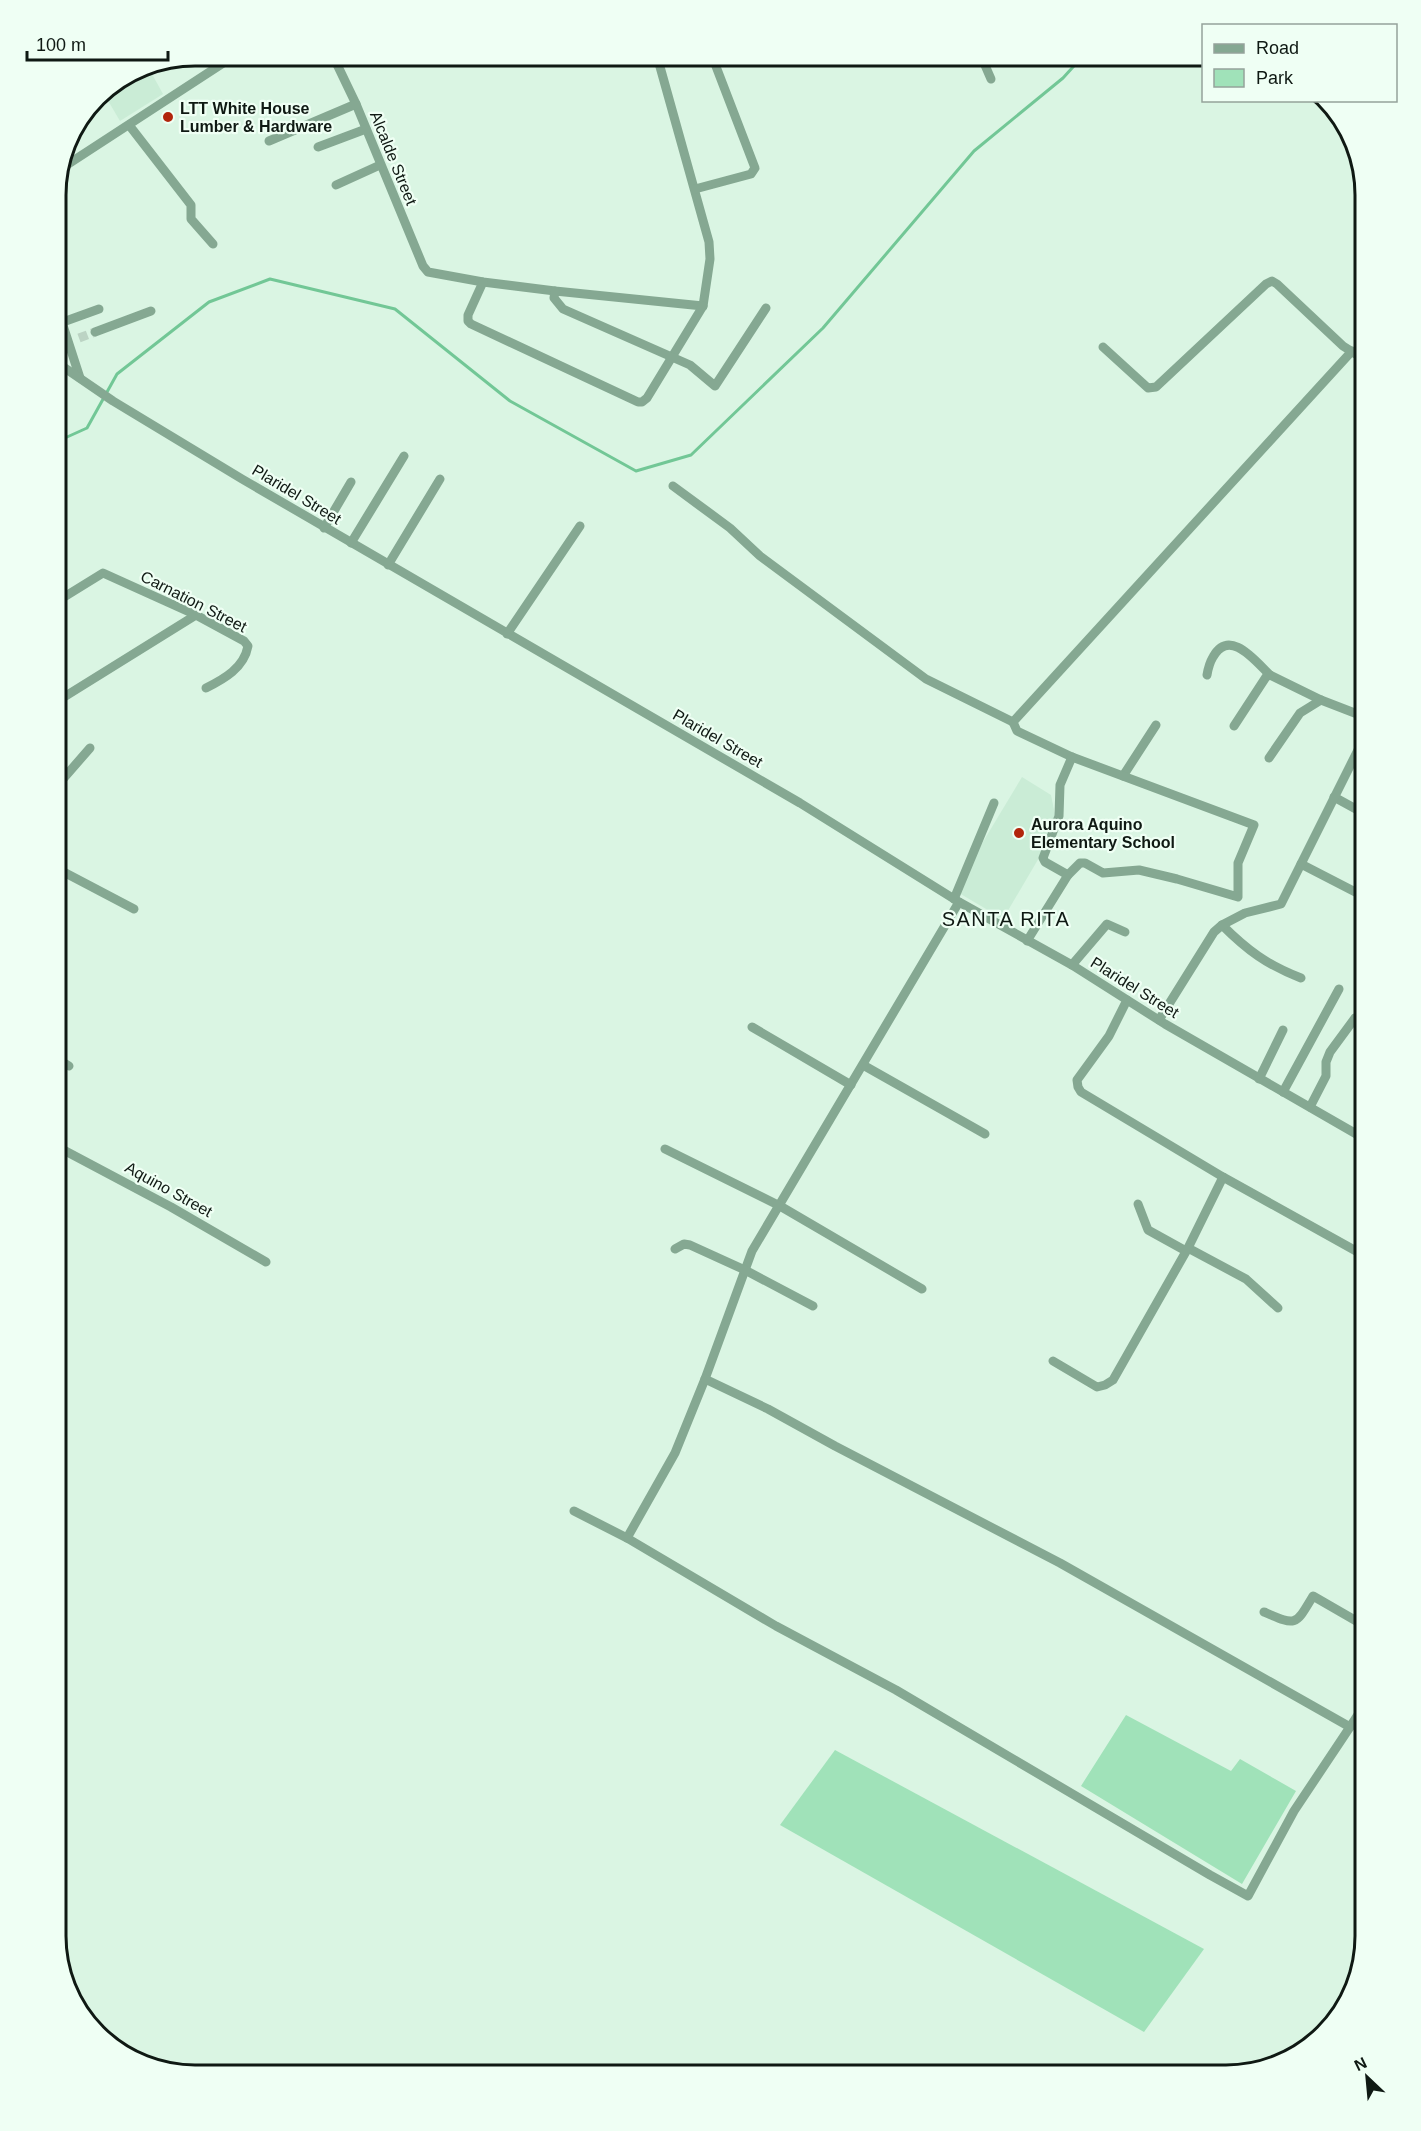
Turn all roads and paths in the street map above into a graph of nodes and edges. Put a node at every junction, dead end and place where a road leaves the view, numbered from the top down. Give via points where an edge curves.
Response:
1 (219, 66) edge
2 (338, 66) edge
3 (660, 66) edge
4 (716, 66) edge
5 (985, 66) edge
6 (991, 79) dead end
7 (356, 104) junction
8 (129, 124) junction
9 (366, 129) junction
10 (268, 141) dead end
11 (318, 147) dead end
12 (70, 163) edge
13 (380, 165) junction
14 (336, 184) dead end
15 (695, 189) junction
16 (213, 244) dead end
17 (483, 282) junction
18 (555, 291) junction
19 (703, 306) junction
20 (765, 308) dead end
21 (99, 309) dead end
22 (151, 311) dead end
23 (66, 321) edge
24 (66, 332) edge
25 (95, 332) tunnel mouth
26 (80, 338) tunnel mouth
27 (69, 342) junction
28 (1103, 347) dead end
29 (1352, 351) junction
30 (1355, 353) edge
31 (672, 356) junction
32 (66, 369) edge
33 (80, 378) junction
34 (404, 456) dead end
35 (440, 479) dead end
36 (351, 482) dead end
37 (673, 486) dead end
38 (580, 526) dead end
39 (324, 528) junction
40 (351, 543) junction
41 (388, 565) junction
42 (66, 596) edge
43 (196, 615) junction
44 (507, 634) junction
45 (1207, 675) dead end
46 (1270, 675) junction
47 (206, 687) dead end
48 (66, 696) edge
49 (1321, 700) junction
50 (1355, 713) edge
51 (1013, 722) junction
52 (1156, 725) dead end
53 (1234, 726) dead end
54 (90, 748) dead end
55 (1355, 755) edge
56 (1072, 757) junction
57 (1269, 758) dead end
58 (66, 776) edge
59 (1123, 776) junction
60 (1334, 797) junction
61 (994, 803) dead end
62 (1355, 809) edge
63 (1302, 864) junction
64 (66, 873) edge
65 (1068, 875) junction
66 (1355, 892) edge
67 (1238, 897) junction
68 (954, 899) junction
69 (134, 909) dead end
70 (1245, 914) junction
71 (1222, 925) junction
72 (1125, 932) dead end
73 (1027, 941) junction
74 (1072, 965) junction
75 (1301, 978) dead end
76 (1339, 989) dead end
77 (1127, 1000) junction
78 (1355, 1018) edge
79 (1159, 1020) junction
80 (752, 1027) dead end
81 (1283, 1030) dead end
82 (66, 1064) edge
83 (863, 1065) junction
84 (69, 1066) dead end
85 (1259, 1079) junction
86 (851, 1084) junction
87 (1283, 1092) junction
88 (1310, 1107) junction
89 (1355, 1133) edge
90 (985, 1134) dead end
91 (665, 1149) dead end
92 (66, 1151) edge
93 (1223, 1177) junction
94 (1138, 1204) dead end
95 (780, 1206) junction
96 (675, 1249) dead end
97 (1187, 1250) junction
98 (1355, 1250) edge
99 (266, 1262) dead end
100 (745, 1270) junction
101 (922, 1289) dead end
102 (813, 1306) dead end
103 (1278, 1308) dead end
104 (1053, 1361) dead end
105 (705, 1379) junction
106 (574, 1511) dead end
107 (627, 1538) junction
108 (1264, 1612) dead end
109 (1355, 1620) edge
110 (1355, 1719) edge
111 (1350, 1727) junction

1 - 8 street
2 - 7 street, Alcalde Street
3 - 15 street
4 - 15 street via 755,168 751,174
5 - 6 street
7 - 9 street, Alcalde Street
7 - 10 street
8 - 12 street
8 - 16 street via 191,205 191,219
9 - 11 street
9 - 13 street, Alcalde Street
13 - 14 street
13 - 17 street, Alcalde Street via 423,267 428,272
15 - 19 street via 710,250
17 - 18 street
17 - 31 street via 468,315 471,324 638,402 647,398
18 - 19 street
18 - 31 street via 554,298 563,309
19 - 31 street
20 - 31 street via 715,386 697,369
21 - 23 street
22 - 25 street
24 - 27 street
26 - 27 street
27 - 33 street
28 - 29 street via 1148,388 1156,387 1272,281
29 - 30 street
29 - 51 street
32 - 33 street, Plaridel Street
33 - 39 street, Plaridel Street
34 - 40 street
35 - 41 street
36 - 39 street
37 - 51 street via 926,679
38 - 44 street
39 - 40 street, Plaridel Street
40 - 41 street, Plaridel Street
41 - 44 street, Plaridel Street
42 - 43 street, Carnation Street via 103,573
43 - 47 street, Carnation Street via 248,646 231,674
43 - 48 street
44 - 68 street, Plaridel Street via 800,803
45 - 46 street via 1213,656 1222,647 1232,645 1242,647
46 - 49 street
46 - 53 street
49 - 50 street
49 - 57 street via 1300,713
51 - 56 street via 1017,730
52 - 59 street
54 - 58 street
55 - 60 street
56 - 59 street
56 - 65 street via 1060,784 1059,816 1043,858
59 - 67 street via 1254,825 1238,863
60 - 62 street
60 - 63 street
61 - 68 street
63 - 66 street
63 - 70 street via 1280,905
64 - 69 street
65 - 67 street via 1085,863 1104,873 1139,870
65 - 73 street
67 - 70 street
68 - 73 street, Plaridel Street
68 - 83 street
70 - 71 street
71 - 75 street via 1257,957
71 - 79 street via 1208,940
72 - 74 street via 1107,924
73 - 74 street, Plaridel Street
74 - 77 street, Plaridel Street
76 - 87 street
77 - 79 street, Plaridel Street
77 - 93 street via 1109,1035 1077,1080 1078,1087
78 - 88 street via 1330,1052 1326,1076
79 - 85 street, Plaridel Street
80 - 86 street
81 - 85 street
82 - 84 street
83 - 86 street
83 - 90 street
85 - 87 street, Plaridel Street
86 - 95 street
87 - 88 street, Plaridel Street
88 - 89 street, Plaridel Street
91 - 95 street
92 - 99 street, Aquino Street
93 - 97 street
93 - 98 street
94 - 97 street via 1148,1230
95 - 100 street
95 - 101 street
96 - 100 street via 690,1245
97 - 103 street via 1246,1280
97 - 104 street via 1113,1380 1097,1387
100 - 102 street
100 - 105 street
105 - 107 street via 675,1453
105 - 111 street via 1040,1552
106 - 107 street
107 - 111 street via 1248,1896 1294,1811
108 - 109 street via 1294,1622 1312,1596
110 - 111 street

